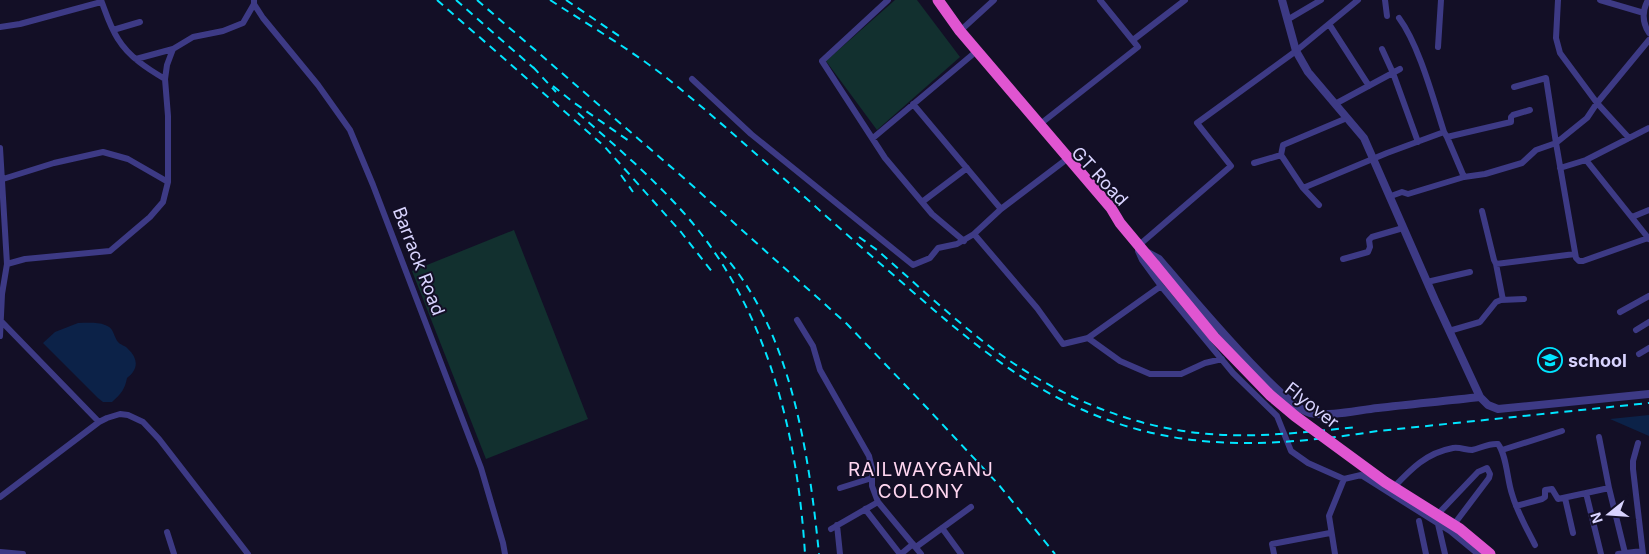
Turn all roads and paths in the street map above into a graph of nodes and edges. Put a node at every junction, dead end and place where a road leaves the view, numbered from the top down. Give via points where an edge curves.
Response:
1 (888, 0) edge
2 (928, 0) edge
3 (938, 0) edge
4 (994, 0) edge
5 (1100, 0) edge
6 (1185, 0) edge
7 (1282, 0) edge
8 (1321, 0) edge
9 (1358, 0) edge
10 (1385, 0) edge
11 (1441, 0) edge
12 (1558, 0) edge
13 (1600, 0) edge
14 (1648, 0) edge
15 (101, 1) edge
16 (254, 2) edge
17 (1644, 14) junction
18 (1387, 16) dead end
19 (1398, 18) dead end
20 (1287, 20) junction
21 (140, 22) dead end
22 (1329, 24) junction
23 (0, 27) edge
24 (113, 30) junction
25 (958, 33) junction
26 (1649, 33) edge
27 (1133, 40) junction
28 (1649, 40) edge
29 (1438, 47) dead end
30 (173, 49) junction
31 (1382, 49) dead end
32 (1296, 51) junction
33 (972, 55) junction
34 (136, 59) junction
35 (1400, 69) dead end
36 (1393, 74) junction
37 (165, 79) junction
38 (692, 79) dead end
39 (1369, 86) junction
40 (1514, 86) dead end
41 (1597, 103) junction
42 (914, 104) junction
43 (1335, 104) junction
44 (1530, 110) dead end
45 (1347, 118) junction
46 (1039, 125) junction
47 (1649, 128) edge
48 (1446, 134) junction
49 (873, 138) junction
50 (1629, 138) junction
51 (1418, 142) junction
52 (1556, 143) junction
53 (0, 148) edge
54 (1281, 155) junction
55 (1373, 159) junction
56 (1586, 160) junction
57 (1063, 162) junction
58 (1254, 164) dead end
59 (967, 168) junction
60 (1560, 168) junction
61 (1464, 177) junction
62 (2, 178) junction
63 (168, 182) junction
64 (1303, 188) junction
65 (1390, 196) junction
66 (922, 202) junction
67 (1319, 205) dead end
68 (1001, 209) junction
69 (1649, 210) edge
70 (1482, 211) dead end
71 (1632, 217) junction
72 (1120, 223) junction
73 (1402, 228) junction
74 (974, 234) junction
75 (1649, 239) edge
76 (964, 241) junction
77 (1140, 248) junction
78 (1575, 254) junction
79 (1343, 259) dead end
80 (7, 264) junction
81 (1496, 264) junction
82 (1470, 272) dead end
83 (1427, 282) junction
84 (1161, 286) junction
85 (1, 295) edge
86 (1649, 296) edge
87 (1524, 299) dead end
88 (1503, 300) junction
89 (1620, 312) dead end
90 (797, 320) dead end
91 (1, 322) edge
92 (1649, 322) edge
93 (1636, 330) dead end
94 (1449, 331) junction
95 (0, 336) edge
96 (1088, 338) junction
97 (1649, 348) edge
98 (1639, 354) dead end
99 (1222, 359) junction
100 (1280, 392) junction
101 (1649, 394) edge
102 (1480, 397) junction
103 (1266, 406) junction
104 (99, 422) junction
105 (1562, 430) dead end
106 (1599, 437) dead end
107 (1638, 443) dead end
108 (1502, 450) junction
109 (872, 478) junction
110 (1344, 479) junction
111 (840, 488) dead end
112 (1609, 488) junction
113 (1389, 493) junction
114 (1586, 493) junction
115 (0, 497) edge
116 (1565, 498) junction
117 (878, 502) junction
118 (1516, 506) junction
119 (971, 507) dead end
120 (866, 509) junction
121 (1419, 521) dead end
122 (1436, 522) junction
123 (942, 528) junction
124 (1450, 531) junction
125 (166, 532) dead end
126 (1330, 533) junction
127 (1573, 533) dead end
128 (1535, 545) dead end
129 (914, 546) junction
130 (0, 552) edge
131 (1642, 552) edge
132 (1625, 553) edge
133 (23, 554) edge
134 (174, 554) edge
135 (248, 554) edge
136 (505, 554) edge
137 (840, 554) edge
138 (901, 554) edge
139 (921, 554) edge
140 (962, 554) edge
141 (1274, 554) edge
142 (1335, 554) edge
143 (1426, 554) edge
144 (1445, 554) edge
145 (1478, 554) edge
146 (1490, 554) edge
147 (1601, 554) edge
148 (1618, 554) edge

1 - 49 street via 822,62
2 - 25 highway, GT Road
3 - 25 highway, GT Road
4 - 25 street
5 - 27 street
6 - 27 street
7 - 20 street
8 - 20 street
9 - 22 street
10 - 18 street
11 - 29 street
12 - 41 street via 1557,46
13 - 17 street
14 - 17 street
15 - 23 street
15 - 24 street
16 - 30 street via 243,23 192,37
16 - 136 street, Barrack Road via 350,130 374,185 481,468
17 - 26 street
19 - 48 street via 1419,59
20 - 32 street
21 - 24 street
22 - 32 street
22 - 39 street
24 - 34 street via 118,41
25 - 33 highway, GT Road
25 - 46 highway, GT Road
27 - 46 street via 1138,47
28 - 41 street
30 - 34 street
30 - 37 street
31 - 36 street
32 - 43 street via 1308,72
32 - 77 street via 1197,123 1231,166
33 - 42 street
33 - 57 highway, GT Road
34 - 37 street
35 - 36 street
36 - 39 street
36 - 51 street
37 - 63 street
38 - 76 street via 751,134 913,265 930,258 938,248
39 - 43 street
40 - 52 street via 1546,78
41 - 50 street
41 - 52 street via 1587,118
42 - 49 street
42 - 59 street
43 - 45 street
44 - 48 street via 1512,116 1510,123
45 - 54 street via 1286,143 1281,148
45 - 55 street via 1364,138
46 - 72 highway, GT Road via 1111,208
47 - 50 street
48 - 51 street
48 - 61 street
49 - 66 street via 885,158
50 - 56 street
51 - 55 street
52 - 60 street
52 - 61 street via 1536,150 1522,163
53 - 62 street
54 - 58 street
54 - 64 street
55 - 64 street
55 - 65 street
56 - 60 street
56 - 71 street
57 - 68 street
57 - 72 highway, GT Road via 1108,214
59 - 66 street
59 - 68 street
60 - 78 street
61 - 65 street via 1408,194 1402,192
62 - 63 street via 104,152 128,159
62 - 80 street
63 - 80 street via 163,202 110,250 25,259
64 - 67 street
65 - 73 street
66 - 76 street
68 - 74 street
69 - 71 street
70 - 81 street
71 - 75 street
72 - 77 highway, Flyover
73 - 79 street via 1370,238 1368,252
73 - 83 street
74 - 76 street
74 - 96 street via 1063,344
75 - 78 street via 1584,261 1578,260
77 - 84 street via 1142,260
77 - 100 street via 1160,259
77 - 146 highway, Flyover, bridge via 1214,337 1270,395 1385,482 1460,529
78 - 81 street
80 - 85 street
81 - 88 street
82 - 83 street
83 - 94 street
84 - 96 street
84 - 99 street
85 - 91 street
86 - 89 street
87 - 88 street
88 - 94 street via 1496,302 1480,322
90 - 109 street via 813,346 820,370 868,456
91 - 95 street
91 - 104 street
92 - 93 street
94 - 102 street
96 - 99 street via 1120,361 1150,374 1181,374
97 - 98 street
99 - 103 street
100 - 102 street via 1298,407 1318,414
100 - 103 street
101 - 102 street via 1498,409
103 - 110 street via 1277,416 1291,451 1308,463
104 - 115 street
104 - 135 street via 120,414 143,422
105 - 108 street
106 - 112 street
107 - 131 street via 1633,469
108 - 113 street via 1496,443 1471,450 1451,448 1421,461
108 - 118 street
109 - 111 street
109 - 117 street
110 - 113 street via 1361,475
110 - 126 street via 1329,516
112 - 114 street
112 - 132 street
113 - 122 street
114 - 116 street
114 - 147 street
116 - 118 street via 1558,499 1552,489 1545,490 1544,498
116 - 127 street
117 - 120 street
117 - 129 street
118 - 128 street
119 - 123 street
120 - 137 street via 834,527
120 - 138 street
121 - 143 street
122 - 124 street
122 - 124 street via 1480,470 1486,468 1489,478
122 - 144 street
123 - 129 street
123 - 140 street
124 - 145 street
125 - 134 street
126 - 141 street via 1272,544
126 - 142 street
129 - 138 street
129 - 139 street
130 - 133 street
131 - 132 street
132 - 148 street

